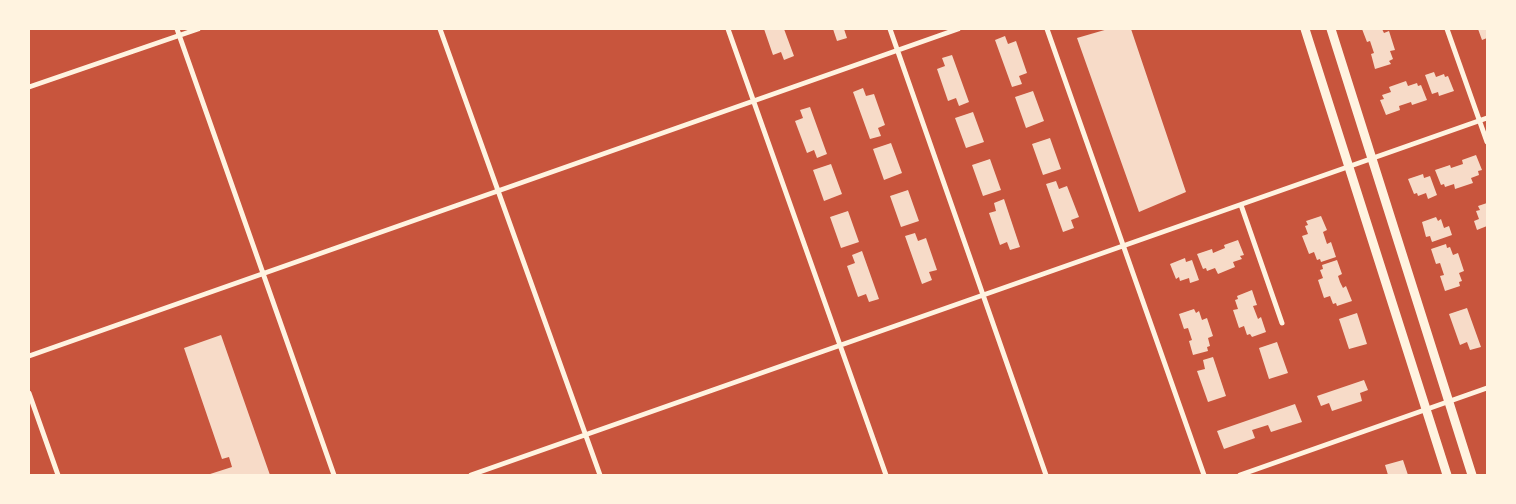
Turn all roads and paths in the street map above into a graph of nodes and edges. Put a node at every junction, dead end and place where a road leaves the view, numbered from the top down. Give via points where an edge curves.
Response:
1 (177, 29) edge
2 (198, 29) edge
3 (440, 29) edge
4 (728, 29) edge
5 (890, 29) edge
6 (958, 29) edge
7 (1047, 29) edge
8 (1305, 29) edge
9 (1331, 29) edge
10 (1446, 29) edge
11 (179, 35) junction
12 (898, 50) junction
13 (29, 87) edge
14 (753, 99) junction
15 (1487, 118) edge
16 (1480, 121) junction
17 (1487, 142) edge
18 (1372, 158) junction
19 (1349, 167) junction
20 (499, 192) junction
21 (1241, 204) junction
22 (1124, 246) junction
23 (263, 273) junction
24 (983, 295) junction
25 (1282, 323) dead end
26 (840, 345) junction
27 (29, 356) edge
28 (1487, 388) edge
29 (29, 393) edge
30 (1449, 402) junction
31 (1426, 410) junction
32 (586, 435) junction
33 (58, 475) edge
34 (334, 475) edge
35 (471, 475) edge
36 (600, 475) edge
37 (886, 475) edge
38 (1046, 475) edge
39 (1204, 475) edge
40 (1240, 475) edge
41 (1447, 475) edge
42 (1472, 475) edge

1 - 11 street
2 - 11 street
3 - 20 street
4 - 14 street
5 - 12 street
6 - 12 street
7 - 22 street
8 - 19 street
9 - 18 street
10 - 16 street
11 - 13 street
11 - 23 street
12 - 14 street
12 - 24 street
14 - 20 street
14 - 26 street
15 - 16 street
16 - 17 street
16 - 18 street
18 - 19 street
18 - 30 street
19 - 21 street
19 - 31 street
20 - 23 street
20 - 32 street
21 - 22 street
21 - 25 street
22 - 24 street
22 - 39 street
23 - 27 street
23 - 34 street
24 - 26 street
24 - 38 street
26 - 32 street
26 - 37 street
28 - 30 street
29 - 33 street
30 - 31 street
30 - 42 street
31 - 40 street
31 - 41 street
32 - 35 street
32 - 36 street

